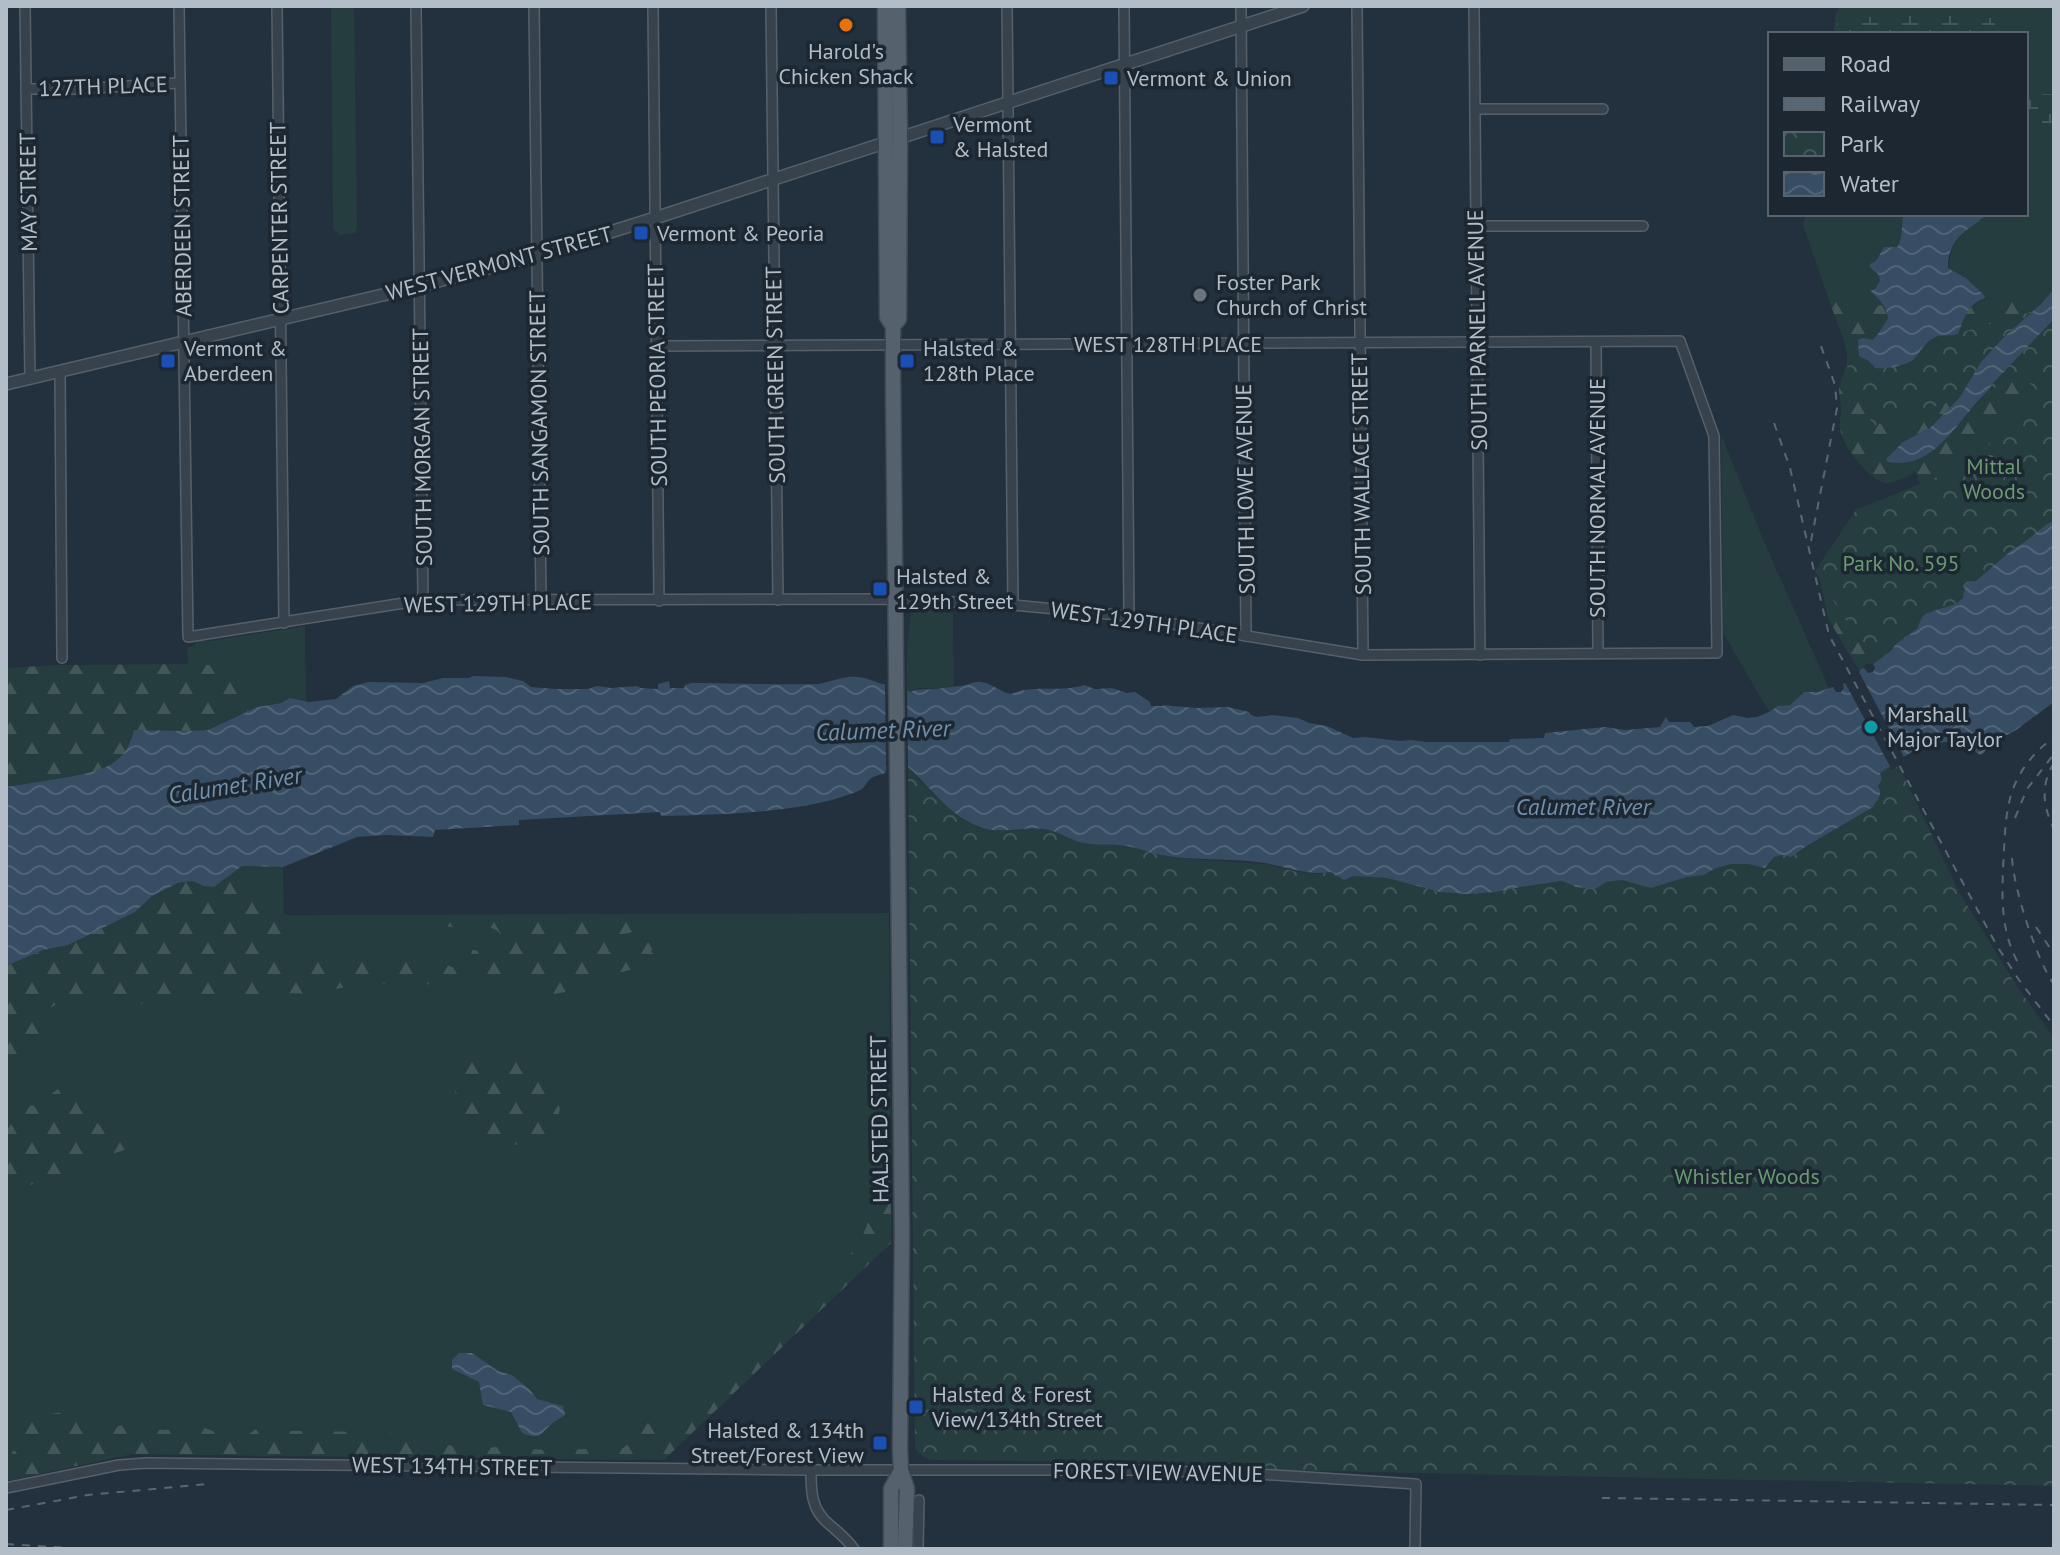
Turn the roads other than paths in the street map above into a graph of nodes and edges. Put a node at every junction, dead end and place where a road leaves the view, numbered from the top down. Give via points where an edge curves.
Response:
1 (25, 6) edge
2 (179, 6) edge
3 (277, 6) edge
4 (416, 6) edge
5 (534, 6) edge
6 (653, 6) edge
7 (771, 6) edge
8 (885, 6) edge
9 (898, 6) edge
10 (1007, 6) edge
11 (1124, 6) edge
12 (1241, 6) edge
13 (1303, 6) edge
14 (1357, 6) edge
15 (1474, 6) edge
16 (1240, 26) junction
17 (1124, 64) junction
18 (179, 83) junction
19 (26, 89) junction
20 (1008, 102) junction
21 (1475, 109) junction
22 (1603, 109) dead end
23 (893, 140) junction
24 (773, 180) junction
25 (655, 218) junction
26 (1476, 226) junction
27 (1643, 226) dead end
28 (537, 255) junction
29 (420, 286) junction
30 (281, 320) junction
31 (184, 341) junction
32 (1478, 342) junction
33 (1596, 342) junction
34 (1243, 343) junction
35 (1360, 343) junction
36 (1126, 344) junction
37 (893, 345) junction
38 (1011, 345) junction
39 (657, 346) junction
40 (775, 346) junction
41 (60, 372) junction
42 (30, 378) junction
43 (6, 384) edge
44 (895, 599) junction
45 (423, 600) junction
46 (541, 600) junction
47 (778, 600) junction
48 (659, 601) junction
49 (1013, 605) junction
50 (1129, 617) junction
51 (284, 623) junction
52 (1246, 636) junction
53 (188, 637) joint
54 (1598, 653) junction
55 (1717, 653) joint
56 (1363, 655) junction
57 (1480, 655) junction
58 (62, 658) dead end
59 (811, 1470) junction
60 (901, 1470) junction
61 (6, 1488) edge
62 (919, 1500) dead end
63 (854, 1549) edge
64 (891, 1549) edge
65 (905, 1549) edge
66 (918, 1549) edge
67 (1415, 1549) edge

1 - 19 street, MAY STREET
2 - 18 street, ABERDEEN STREET
3 - 30 street, CARPENTER STREET
4 - 29 street, SOUTH MORGAN STREET
5 - 28 street, SOUTH SANGAMON STREET
6 - 25 street, SOUTH PEORIA STREET
7 - 24 street, SOUTH GREEN STREET
8 - 23 main road
9 - 23 main road
10 - 20 street
11 - 17 street
12 - 16 street, SOUTH LOWE AVENUE
13 - 16 street, WEST VERMONT STREET
14 - 35 street, SOUTH WALLACE STREET
15 - 21 street, SOUTH PARNELL AVENUE
16 - 17 street, WEST VERMONT STREET
16 - 34 street, SOUTH LOWE AVENUE
17 - 20 street, WEST VERMONT STREET
17 - 36 street
18 - 19 street, 127TH PLACE
18 - 31 street, ABERDEEN STREET
19 - 42 street, MAY STREET
20 - 23 street, WEST VERMONT STREET
20 - 38 street
21 - 22 street
21 - 26 street, SOUTH PARNELL AVENUE
23 - 24 street, WEST VERMONT STREET
23 - 37 main road, HALSTED STREET via 899,319 893,326
24 - 25 street, WEST VERMONT STREET
24 - 40 street, SOUTH GREEN STREET
25 - 28 street, WEST VERMONT STREET
25 - 39 street, SOUTH PEORIA STREET
26 - 27 street
26 - 32 street, SOUTH PARNELL AVENUE
28 - 29 street, WEST VERMONT STREET
28 - 46 street, SOUTH SANGAMON STREET
29 - 30 street, WEST VERMONT STREET
29 - 45 street, SOUTH MORGAN STREET
30 - 31 street, WEST VERMONT STREET
30 - 51 street, CARPENTER STREET
31 - 41 street, WEST VERMONT STREET
31 - 53 street, ABERDEEN STREET
32 - 33 street, WEST 128TH PLACE
32 - 35 street, WEST 128TH PLACE
32 - 57 street, SOUTH PARNELL AVENUE
33 - 54 street, SOUTH NORMAL AVENUE
33 - 55 street, WEST 128TH PLACE via 1680,341 1714,436
34 - 35 street, WEST 128TH PLACE
34 - 36 street, WEST 128TH PLACE
34 - 52 street, SOUTH LOWE AVENUE
35 - 56 street, SOUTH WALLACE STREET
36 - 38 street, WEST 128TH PLACE
36 - 50 street
37 - 38 street, WEST 128TH PLACE
37 - 40 street, WEST 128TH PLACE
37 - 44 main road, HALSTED STREET
38 - 49 street
39 - 40 street, WEST 128TH PLACE
39 - 48 street, SOUTH PEORIA STREET
40 - 47 street, SOUTH GREEN STREET
41 - 42 street, WEST VERMONT STREET
41 - 58 street
42 - 43 street, WEST VERMONT STREET
44 - 47 street, WEST 129TH PLACE
44 - 49 street, WEST 129TH PLACE
44 - 60 main road, HALSTED STREET
45 - 46 street, WEST 129TH PLACE
45 - 51 street, WEST 129TH PLACE
46 - 48 street, WEST 129TH PLACE
47 - 48 street, WEST 129TH PLACE
49 - 50 street, WEST 129TH PLACE
50 - 52 street, WEST 129TH PLACE
51 - 53 street, WEST 129TH PLACE
52 - 56 street, WEST 129TH PLACE
54 - 55 street, WEST 129TH PLACE
54 - 57 street, WEST 129TH PLACE
56 - 57 street, WEST 129TH PLACE
59 - 60 street, WEST 134TH STREET
59 - 61 street, WEST 134TH STREET via 146,1463
59 - 63 street via 817,1511
60 - 64 main road, HALSTED STREET via 891,1489
60 - 65 main road, HALSTED STREET via 907,1489
60 - 67 street, FOREST VIEW AVENUE via 1241,1473 1416,1484
62 - 66 street

